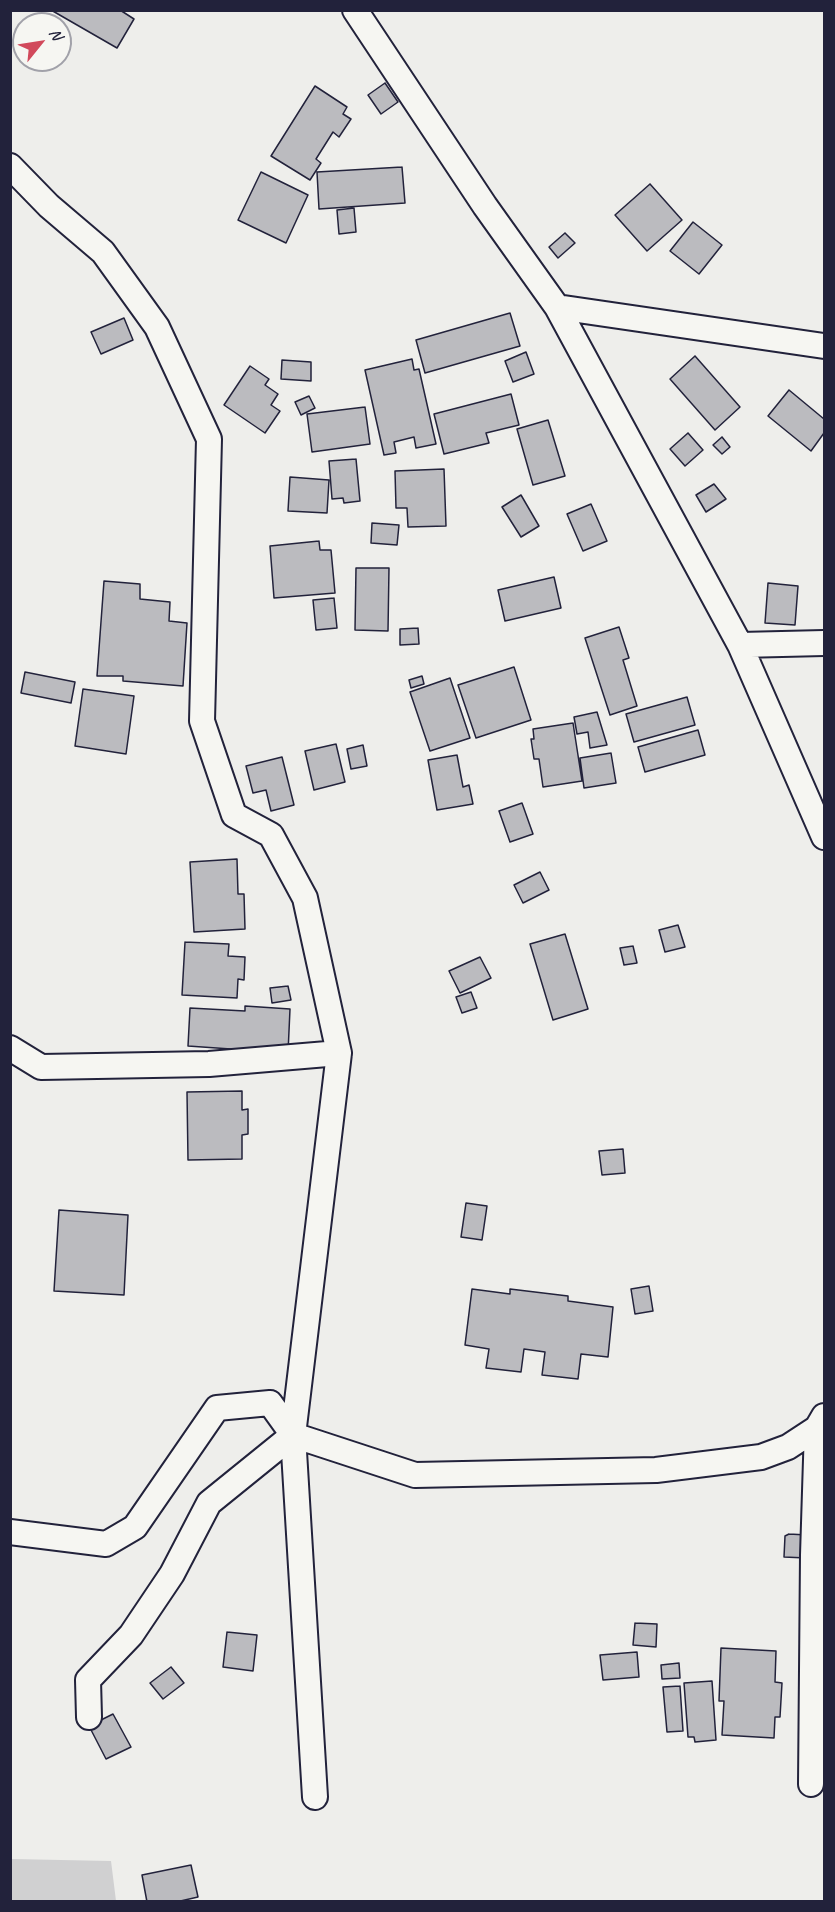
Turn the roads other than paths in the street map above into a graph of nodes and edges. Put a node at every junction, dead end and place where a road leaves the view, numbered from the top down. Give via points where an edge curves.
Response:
1 (355, 10) edge
2 (10, 166) edge
3 (557, 307) junction
4 (822, 341) edge
5 (825, 643) edge
6 (740, 645) junction
7 (825, 837) edge
8 (10, 1048) edge
9 (339, 1053) junction
10 (821, 1421) edge
11 (293, 1435) junction
12 (10, 1532) edge
13 (89, 1717) dead end
14 (811, 1784) dead end
15 (315, 1797) dead end

1 - 3 street
2 - 9 street via 103,252 157,327 209,439 202,721 234,815 271,835 305,898
3 - 4 street
3 - 6 street
5 - 6 street
6 - 7 street
8 - 9 street via 41,1067 209,1064
9 - 11 street
10 - 11 street via 788,1447 761,1457 656,1470 415,1475
10 - 14 street via 813,1555
11 - 12 street via 270,1403 217,1408 135,1527 106,1544
11 - 13 street via 209,1503 172,1574 131,1635 88,1680
11 - 15 street

